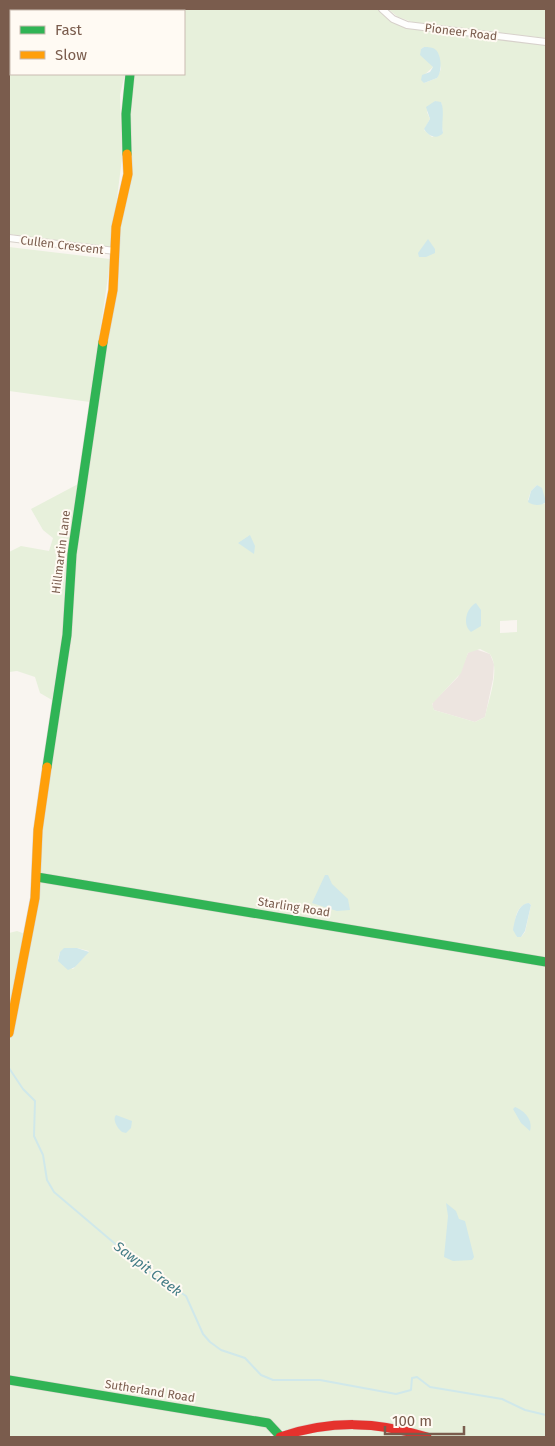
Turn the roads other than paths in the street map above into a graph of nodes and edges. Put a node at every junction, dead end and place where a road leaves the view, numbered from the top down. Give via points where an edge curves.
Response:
1 (382, 9) edge
2 (546, 42) edge
3 (130, 75) edge
4 (9, 238) edge
5 (114, 251) junction
6 (37, 877) junction
7 (546, 962) edge
8 (10, 1021) edge
9 (9, 1033) edge
10 (9, 1380) edge
11 (280, 1437) edge
12 (427, 1437) edge

1 - 2 street, Pioneer Road via 407,26
3 - 5 street, Hillmartin Lane via 126,114 128,168
4 - 5 street, Cullen Crescent
5 - 6 street, Hillmartin Lane via 113,290 98,365 72,554 66,640 40,816
6 - 7 street, Starling Road
6 - 8 street, Hillmartin Lane
8 - 9 street, Hillmartin Lane
10 - 11 street, Sutherland Road via 271,1424
11 - 12 street via 315,1426 346,1424 392,1428

